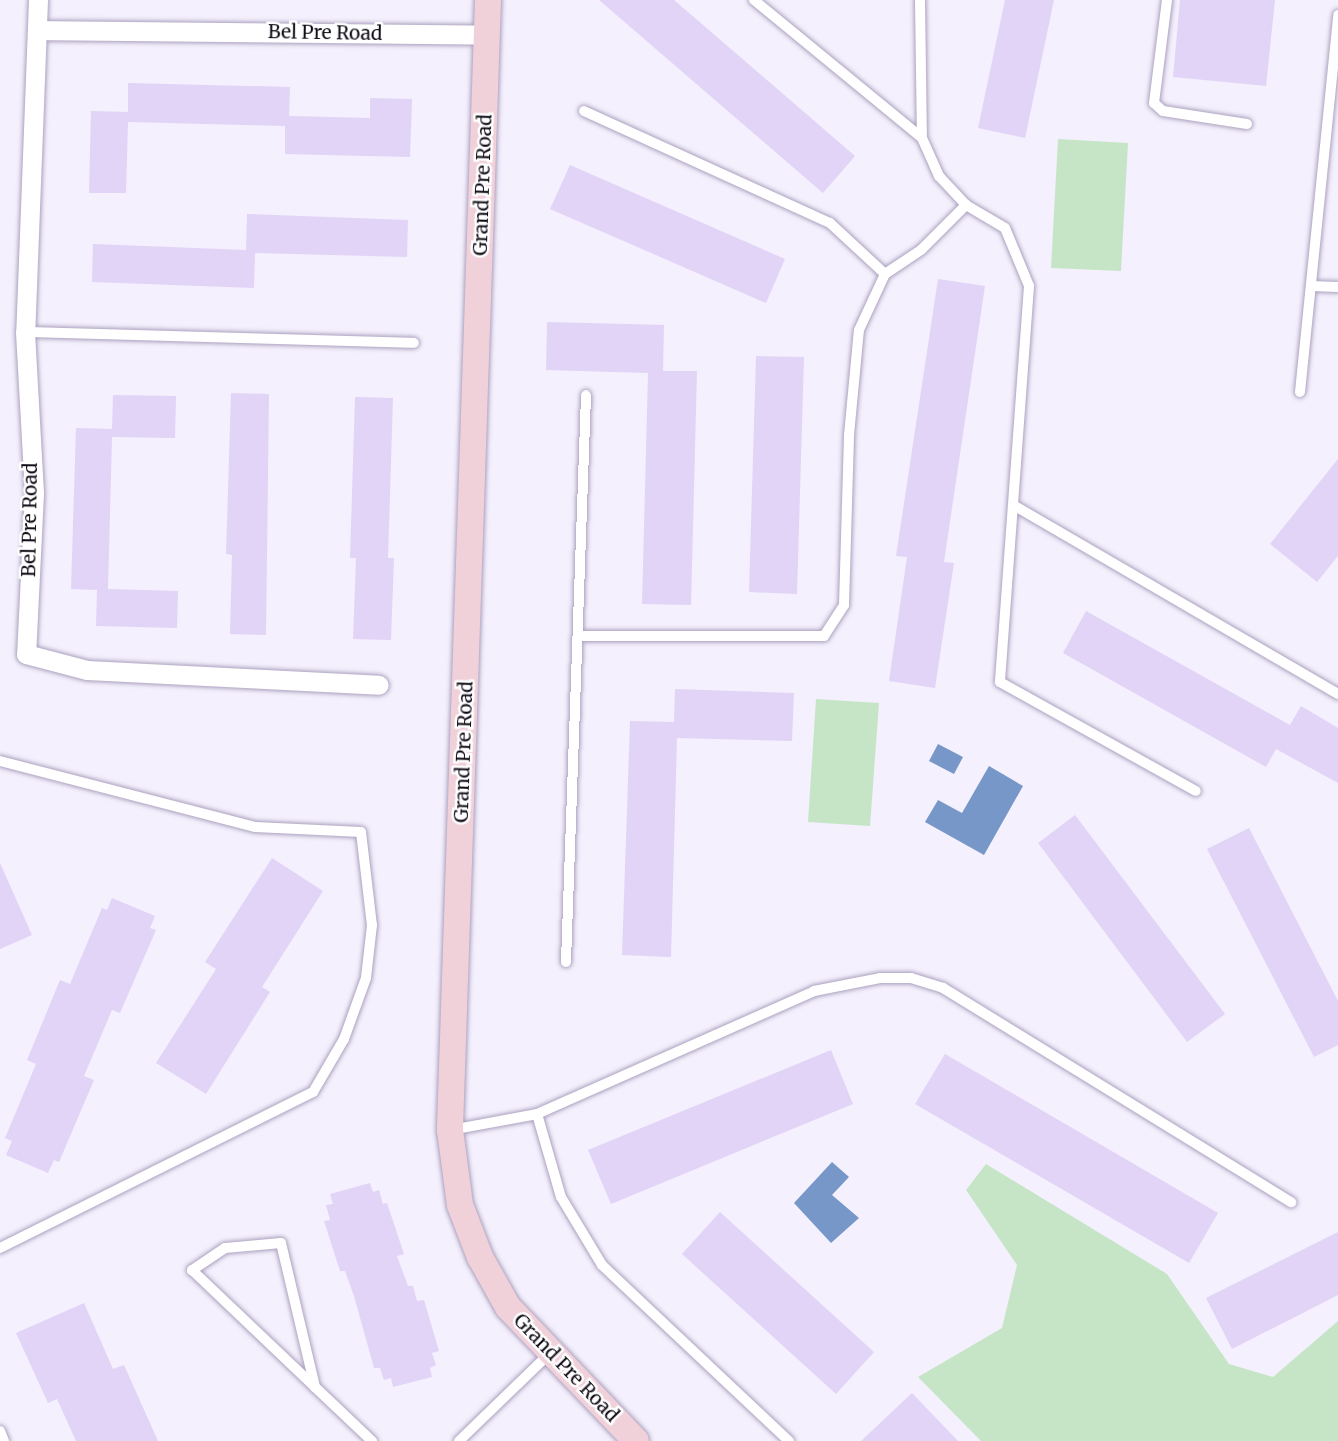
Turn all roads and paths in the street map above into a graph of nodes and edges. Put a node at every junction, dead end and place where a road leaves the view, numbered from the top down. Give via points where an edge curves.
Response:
1 (38, 0) edge
2 (488, 0) edge
3 (754, 0) edge
4 (920, 0) edge
5 (1167, 0) edge
6 (1338, 15) edge
7 (37, 30) junction
8 (487, 35) junction
9 (584, 111) dead end
10 (1247, 124) dead end
11 (922, 138) junction
12 (967, 205) junction
13 (885, 274) junction
14 (1311, 286) junction
15 (1338, 287) edge
16 (25, 332) junction
17 (414, 343) dead end
18 (1300, 392) dead end
19 (586, 396) dead end
20 (1015, 506) junction
21 (578, 636) junction
22 (379, 685) dead end
23 (1338, 694) edge
24 (0, 761) edge
25 (1196, 791) dead end
26 (566, 962) dead end
27 (537, 1114) junction
28 (450, 1130) junction
29 (1291, 1202) dead end
30 (0, 1248) edge
31 (550, 1354) junction
32 (314, 1387) junction
33 (0, 1431) edge
34 (4, 1441) edge
35 (372, 1441) edge
36 (459, 1441) edge
37 (636, 1441) edge
38 (789, 1441) edge

1 - 7 street, Bel Pre Road
2 - 8 street, Grand Pre Road
3 - 11 lane
4 - 11 lane
5 - 10 lane via 1154,103 1163,111
6 - 14 lane
7 - 8 street, Bel Pre Road
7 - 16 street, Bel Pre Road
8 - 28 street, Grand Pre Road
9 - 13 lane via 830,223
11 - 12 lane via 939,176
12 - 13 lane via 922,250
12 - 20 lane via 1005,228 1029,286
13 - 21 lane via 859,330 849,435 844,605 824,636
14 - 15 lane
14 - 18 lane
16 - 17 lane
16 - 22 street, Bel Pre Road via 34,493 26,654 87,670
19 - 21 lane
20 - 23 lane
20 - 25 lane via 1000,682
21 - 26 lane
24 - 30 lane via 255,827 361,832 372,925 366,978 349,1027 313,1092
27 - 28 lane
27 - 29 lane via 789,1000 880,978 911,978 943,988
27 - 38 lane via 561,1197 601,1265
28 - 31 street, Grand Pre Road via 460,1206 480,1257 508,1307
31 - 36 lane
31 - 37 street, Grand Pre Road
32 - 32 lane via 268,1342 192,1270 225,1248 281,1243
32 - 35 lane
33 - 34 lane

